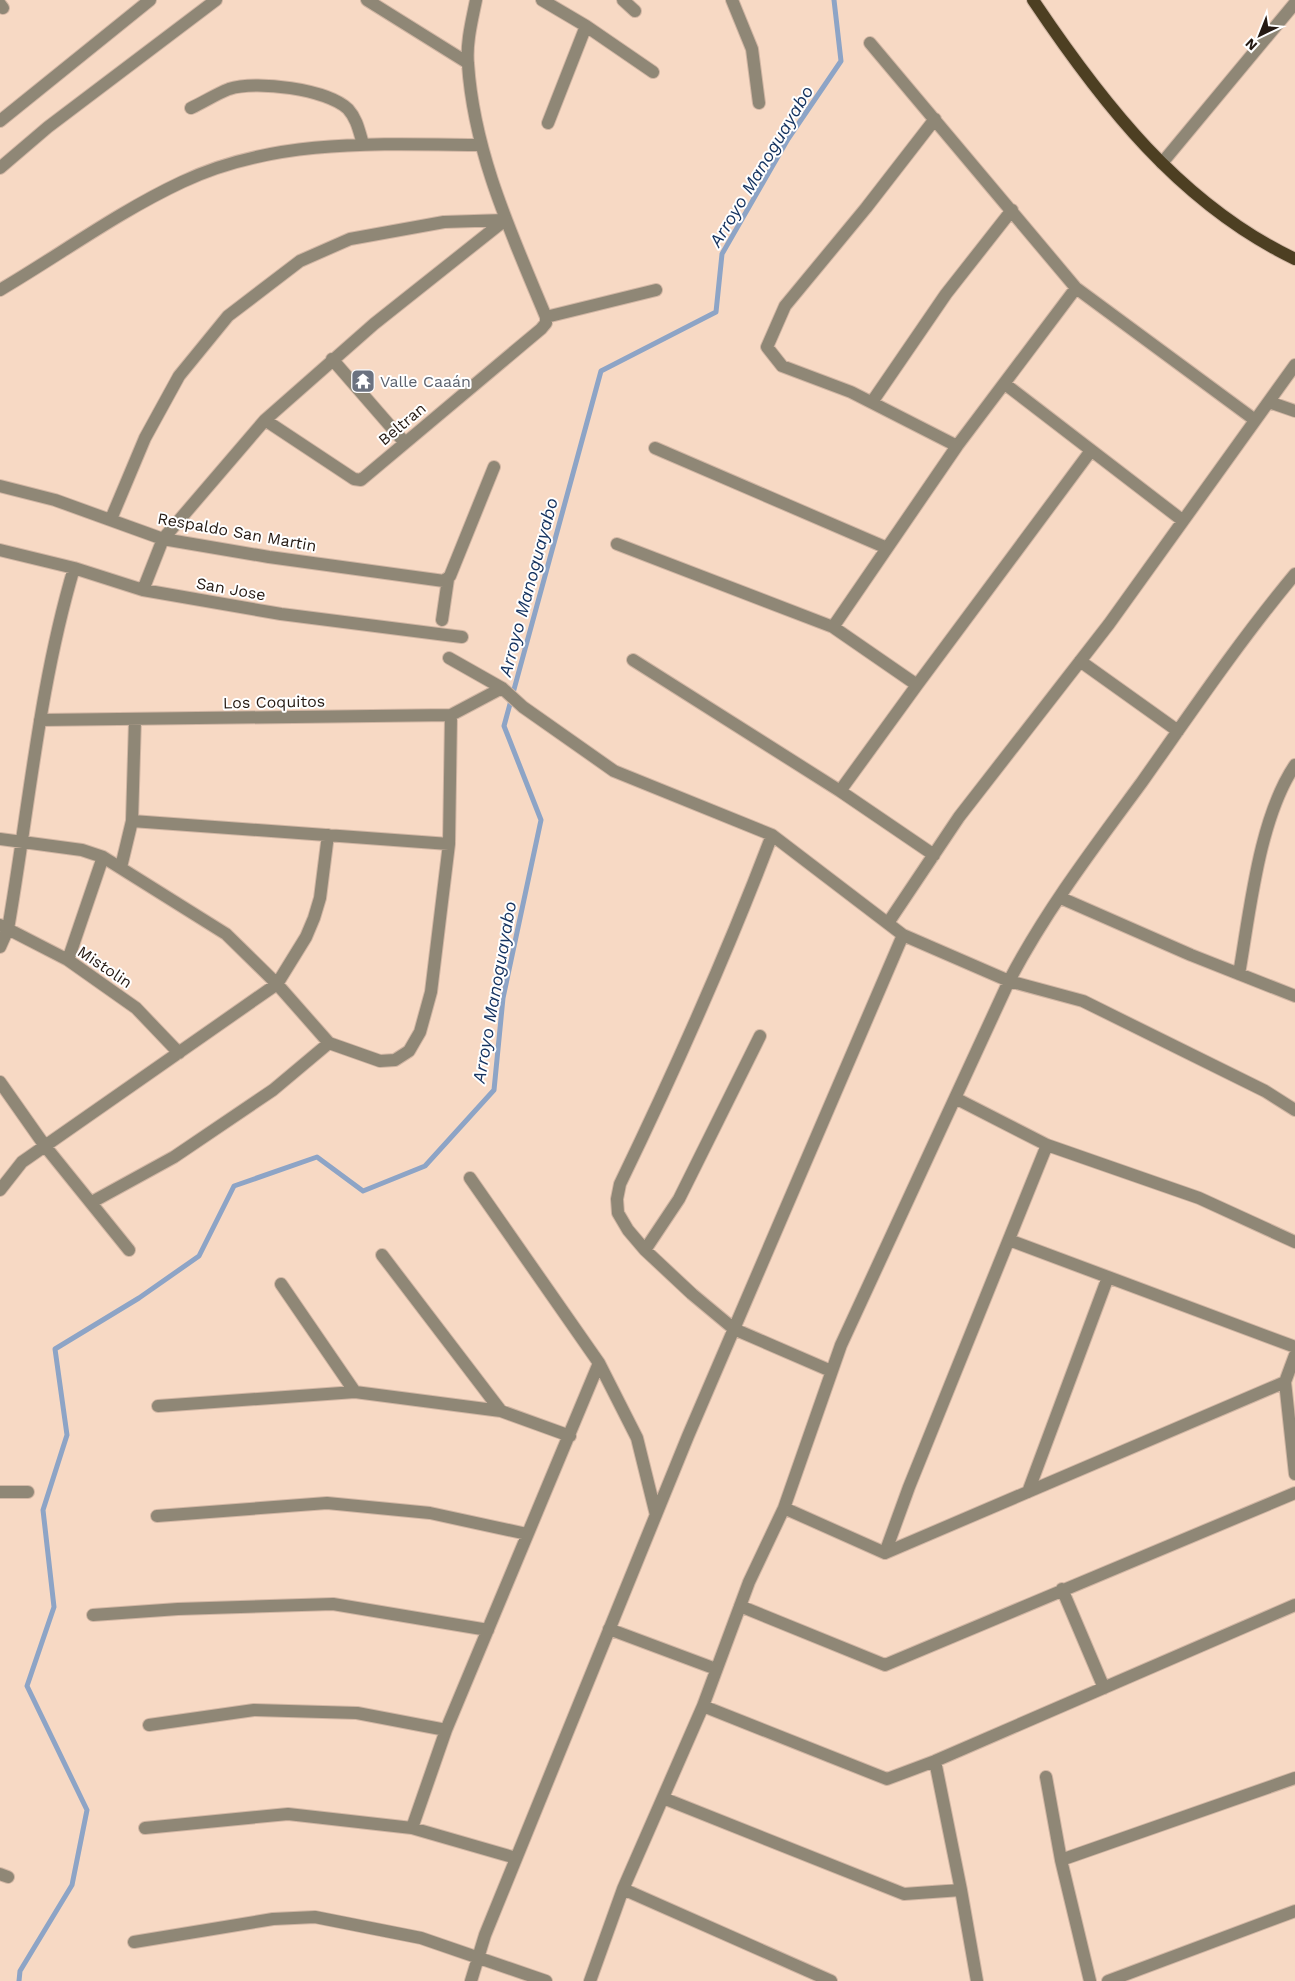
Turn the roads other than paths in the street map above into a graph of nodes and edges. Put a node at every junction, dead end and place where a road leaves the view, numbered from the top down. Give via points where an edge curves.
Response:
1 (150, 0) edge
2 (216, 0) edge
3 (367, 0) edge
4 (476, 0) edge
5 (542, 0) edge
6 (623, 0) edge
7 (732, 0) edge
8 (1038, 2) edge
9 (1295, 3) edge
10 (635, 11) dead end
11 (586, 26) junction
12 (870, 43) dead end
13 (468, 63) junction
14 (653, 72) dead end
15 (759, 103) dead end
16 (191, 108) dead end
17 (935, 119) junction
18 (0, 121) edge
19 (548, 123) dead end
20 (363, 144) junction
21 (480, 145) junction
22 (1162, 163) junction
23 (0, 168) edge
24 (1012, 210) junction
25 (506, 220) junction
26 (1295, 259) edge
27 (1076, 288) junction
28 (0, 290) edge
29 (656, 290) dead end
30 (546, 317) junction
31 (332, 360) junction
32 (1295, 365) edge
33 (1005, 384) junction
34 (872, 402) junction
35 (1269, 402) junction
36 (1295, 411) edge
37 (265, 420) junction
38 (1255, 420) junction
39 (405, 443) junction
40 (958, 446) junction
41 (655, 448) dead end
42 (1090, 452) junction
43 (494, 467) dead end
44 (0, 486) edge
45 (111, 519) junction
46 (1182, 520) junction
47 (162, 538) junction
48 (617, 544) dead end
49 (887, 548) junction
50 (0, 550) edge
51 (74, 568) junction
52 (1295, 574) edge
53 (446, 580) junction
54 (143, 590) junction
55 (442, 620) dead end
56 (833, 627) junction
57 (462, 637) dead end
58 (449, 658) dead end
59 (633, 660) dead end
60 (1080, 661) junction
61 (917, 685) junction
62 (502, 688) junction
63 (451, 715) junction
64 (40, 720) junction
65 (135, 720) junction
66 (1178, 731) junction
67 (1295, 765) edge
68 (840, 791) junction
69 (132, 821) junction
70 (328, 835) junction
71 (772, 835) junction
72 (0, 839) edge
73 (22, 842) junction
74 (449, 844) junction
75 (934, 855) junction
76 (103, 857) junction
77 (121, 867) junction
78 (1060, 898) junction
79 (888, 923) junction
80 (4, 927) edge
81 (903, 935) junction
82 (0, 947) edge
83 (68, 960) junction
84 (1239, 974) junction
85 (1009, 981) junction
86 (277, 984) junction
87 (1295, 996) edge
88 (760, 1036) dead end
89 (329, 1043) junction
90 (179, 1053) junction
91 (0, 1082) edge
92 (955, 1098) junction
93 (1295, 1110) edge
94 (45, 1146) junction
95 (1047, 1146) junction
96 (470, 1178) dead end
97 (0, 1190) edge
98 (92, 1202) junction
99 (1009, 1240) junction
100 (1295, 1242) edge
101 (129, 1250) dead end
102 (645, 1250) junction
103 (382, 1255) dead end
104 (1108, 1277) junction
105 (281, 1284) dead end
106 (734, 1329) junction
107 (1295, 1347) edge
108 (1295, 1355) edge
109 (599, 1363) junction
110 (831, 1371) junction
111 (1285, 1382) junction
112 (354, 1392) junction
113 (158, 1406) dead end
114 (501, 1411) junction
115 (570, 1436) junction
116 (1295, 1474) edge
117 (0, 1492) edge
118 (28, 1492) dead end
119 (1028, 1492) junction
120 (1295, 1494) edge
121 (784, 1508) junction
122 (656, 1515) junction
123 (157, 1516) dead end
124 (527, 1534) junction
125 (885, 1553) junction
126 (1062, 1589) junction
127 (740, 1606) junction
128 (1295, 1606) edge
129 (93, 1615) dead end
130 (609, 1629) junction
131 (488, 1630) junction
132 (716, 1669) junction
133 (1104, 1688) junction
134 (703, 1706) junction
135 (149, 1725) dead end
136 (446, 1730) junction
137 (935, 1761) junction
138 (1046, 1777) dead end
139 (1295, 1778) edge
140 (663, 1798) junction
141 (145, 1828) dead end
142 (412, 1828) junction
143 (516, 1858) junction
144 (1061, 1860) junction
145 (624, 1889) junction
146 (962, 1890) junction
147 (1295, 1911) edge
148 (134, 1942) dead end
149 (477, 1957) junction
150 (470, 1981) edge
151 (546, 1981) edge
152 (590, 1981) edge
153 (830, 1981) edge
154 (976, 1981) edge
155 (1090, 1981) edge
156 (1108, 1981) edge

1 - 18 street
2 - 23 street via 48,127
3 - 13 street
4 - 13 street
5 - 11 street
6 - 10 street
7 - 15 street via 752,49
8 - 22 main road via 1104,100
9 - 22 street
11 - 14 street
11 - 19 street
12 - 17 street
13 - 21 street
16 - 20 street via 229,90 251,85 275,86 330,98 347,108 357,121
17 - 24 street
17 - 34 street via 785,306 767,347 782,366
20 - 21 street
20 - 28 street via 331,145 285,153 233,164 184,181 129,209
21 - 25 street
22 - 26 main road via 1231,222
24 - 27 street
24 - 34 street via 946,294
25 - 30 street
25 - 31 street
25 - 45 street via 444,222 350,238 300,261 228,316 178,376 145,438
27 - 33 street
27 - 38 street
29 - 30 street
30 - 39 street, Beltran via 541,329
31 - 37 street
31 - 39 street
32 - 35 street
33 - 40 street
33 - 42 street
34 - 40 street
35 - 36 street
35 - 38 street
37 - 39 street, Beltran via 354,479 366,477
37 - 47 street
38 - 46 street
40 - 49 street
41 - 49 street
42 - 46 street
42 - 61 street
43 - 53 street
44 - 45 street, Respaldo San Martin
45 - 47 street, Respaldo San Martin
46 - 60 street
47 - 53 street, Respaldo San Martin via 269,557
47 - 54 street
48 - 56 street
49 - 56 street
50 - 51 street, San Jose
51 - 54 street, San Jose
51 - 64 street via 58,621
52 - 66 street via 1257,619
53 - 55 street
54 - 57 street, San Jose via 281,614
56 - 61 street
58 - 62 street
59 - 68 street
60 - 66 street
60 - 75 street via 959,817
61 - 68 street
62 - 63 street, Los Coquitos
62 - 71 street via 523,707 614,771
63 - 65 street, Los Coquitos
63 - 74 street
64 - 65 street, Los Coquitos
64 - 73 street
65 - 69 street
66 - 78 street
67 - 84 street via 1282,784 1258,864
68 - 75 street
69 - 70 street
69 - 77 street
70 - 74 street
70 - 86 street via 320,898 314,918
71 - 79 street
71 - 102 street via 668,1086 620,1184 616,1199 618,1213
72 - 73 street
73 - 76 street via 82,850
73 - 80 street
74 - 89 street via 431,992 420,1032 409,1051 395,1060 380,1061
75 - 79 street
76 - 77 street
76 - 83 street
77 - 86 street via 226,934
78 - 84 street
78 - 85 street via 1027,946
79 - 81 street
80 - 82 street
80 - 83 street, Mistolin
81 - 85 street
81 - 106 street
83 - 90 street, Mistolin via 136,1008
84 - 87 street
85 - 92 street
85 - 93 street via 1083,1001 1265,1091
86 - 89 street
86 - 90 street
88 - 102 street via 679,1199
89 - 98 street via 257,1102 174,1156
90 - 94 street
91 - 94 street
92 - 95 street
92 - 110 street
94 - 97 street via 22,1162
94 - 98 street
95 - 99 street
95 - 100 street via 1199,1198
96 - 109 street
98 - 101 street
99 - 104 street
99 - 125 street
102 - 106 street
103 - 114 street
104 - 107 street
104 - 119 street
105 - 112 street
106 - 110 street
106 - 122 street
108 - 111 street
109 - 115 street
109 - 122 street via 637,1438
110 - 121 street
111 - 116 street
111 - 119 street
112 - 113 street
112 - 114 street
114 - 115 street
115 - 124 street
117 - 118 street
119 - 125 street
120 - 126 street
121 - 125 street
121 - 127 street
122 - 130 street
123 - 124 street via 327,1503 430,1513
124 - 131 street
126 - 127 street via 885,1665
126 - 133 street
127 - 132 street
128 - 133 street
129 - 131 street via 333,1604
130 - 132 street
130 - 143 street
131 - 136 street
132 - 134 street
133 - 137 street
134 - 137 street via 887,1779
134 - 140 street
135 - 136 street via 254,1710 357,1713
136 - 142 street
137 - 146 street
138 - 144 street
139 - 144 street
140 - 145 street
140 - 146 street via 904,1894
141 - 142 street via 288,1814
142 - 143 street
143 - 149 street
144 - 155 street
145 - 152 street
145 - 153 street
146 - 154 street
147 - 156 street
148 - 149 street via 273,1919 315,1917 421,1938
149 - 150 street
149 - 151 street

